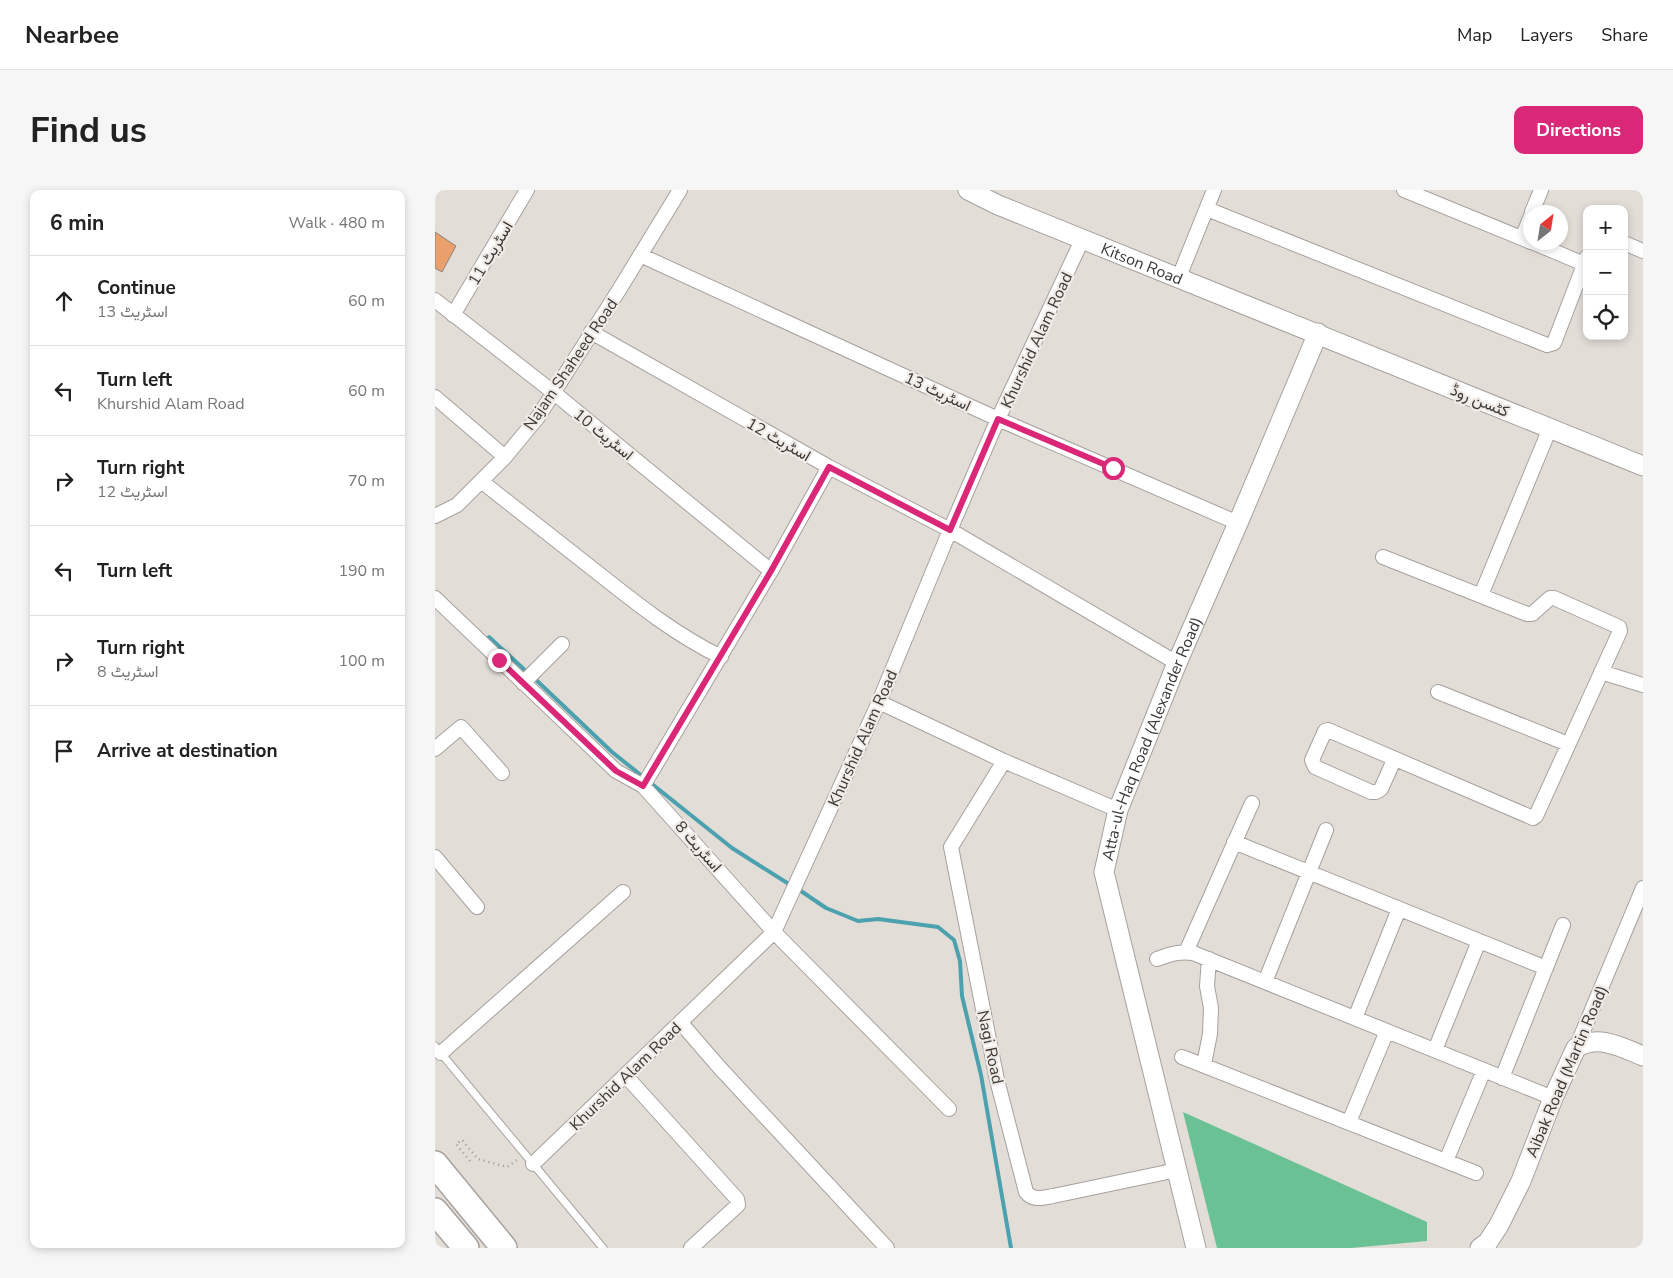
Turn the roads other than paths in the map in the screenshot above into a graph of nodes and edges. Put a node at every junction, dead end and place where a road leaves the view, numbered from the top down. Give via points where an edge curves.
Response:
1 (527, 190) edge
2 (680, 190) edge
3 (968, 190) edge
4 (1214, 190) edge
5 (1404, 190) edge
6 (1541, 190) edge
7 (1535, 205) edge
8 (1207, 209) junction
9 (1083, 238) junction
10 (1523, 239) edge
11 (1628, 245) edge
12 (1554, 250) edge
13 (1643, 251) edge
14 (640, 255) junction
15 (1583, 260) edge
16 (1583, 266) edge
17 (1179, 277) junction
18 (435, 300) edge
19 (453, 315) junction
20 (591, 332) junction
21 (1318, 333) junction
22 (553, 392) junction
23 (435, 397) edge
24 (998, 419) junction
25 (1550, 428) junction
26 (505, 457) junction
27 (1643, 466) edge
28 (829, 467) junction
29 (481, 481) junction
30 (435, 516) edge
31 (1238, 522) junction
32 (950, 530) junction
33 (1383, 556) dead end
34 (771, 571) junction
35 (1481, 595) junction
36 (435, 598) edge
37 (561, 644) dead end
38 (721, 657) junction
39 (1177, 663) junction
40 (1601, 672) junction
41 (528, 677) junction
42 (1643, 685) edge
43 (1438, 692) dead end
44 (879, 702) junction
45 (1568, 744) junction
46 (435, 749) edge
47 (1394, 760) junction
48 (1004, 761) junction
49 (503, 773) dead end
50 (647, 781) junction
51 (1252, 803) dead end
52 (1118, 810) junction
53 (1326, 830) dead end
54 (1234, 842) junction
55 (435, 857) edge
56 (1309, 872) junction
57 (1643, 888) edge
58 (623, 892) dead end
59 (477, 907) dead end
60 (1399, 909) junction
61 (1563, 925) dead end
62 (774, 932) junction
63 (1479, 941) junction
64 (1186, 952) junction
65 (1157, 959) dead end
66 (1209, 959) junction
67 (1546, 968) junction
68 (1265, 982) junction
69 (1355, 1018) junction
70 (681, 1023) junction
71 (1387, 1031) junction
72 (1576, 1048) junction
73 (438, 1049) edge
74 (1435, 1050) junction
75 (1643, 1056) edge
76 (1182, 1057) dead end
77 (1204, 1064) junction
78 (1484, 1070) junction
79 (626, 1076) junction
80 (1502, 1078) junction
81 (1553, 1098) junction
82 (949, 1109) dead end
83 (1349, 1122) junction
84 (529, 1159) junction
85 (1446, 1161) junction
86 (436, 1167) edge
87 (1177, 1170) junction
88 (1476, 1173) dead end
89 (435, 1211) edge
90 (466, 1248) edge
91 (504, 1248) edge
92 (603, 1248) edge
93 (691, 1248) edge
94 (887, 1248) edge
95 (1196, 1248) edge
96 (1480, 1248) edge

1 - 19 street, اسٹریٹ 11
2 - 14 street, Najam Shaheed Road
3 - 9 street, Kitson Road
4 - 8 street
5 - 10 street
6 - 7 street
8 - 16 street via 1547,345 1554,343
8 - 17 street
9 - 17 street, Kitson Road
9 - 24 street, Khurshid Alam Road
11 - 13 street
12 - 15 street
14 - 20 street, Najam Shaheed Road
14 - 24 street, اسٹریٹ 13
17 - 21 street, Kitson Road
18 - 19 street, اسٹریٹ 10
19 - 22 street, اسٹریٹ 10
20 - 22 street, Najam Shaheed Road
20 - 28 street, اسٹریٹ 12
21 - 25 street, کٹسن روڈ
21 - 31 street, Atta-ul-Haq Road (Alexander Road)
22 - 26 street, Najam Shaheed Road via 538,417
22 - 34 street, اسٹریٹ 10
23 - 26 street
24 - 31 street, اسٹریٹ 13
24 - 32 street, Khurshid Alam Road
25 - 27 street, کٹسن روڈ
25 - 35 street
26 - 29 street, Najam Shaheed Road
28 - 32 street, اسٹریٹ 12
28 - 34 street
29 - 30 street, Najam Shaheed Road via 457,505
29 - 38 street via 670,628
31 - 39 street, Atta-ul-Haq Road (Alexander Road)
32 - 39 street, اسٹریٹ 12
32 - 44 street, Khurshid Alam Road
33 - 35 street
34 - 38 street
35 - 40 street via 1527,614 1532,614 1554,598 1619,627
36 - 41 street, اسٹریٹ 8
37 - 41 street
38 - 50 street
39 - 52 street, Atta-ul-Haq Road (Alexander Road)
40 - 42 street
40 - 45 street
41 - 50 street, اسٹریٹ 8 via 616,771
43 - 45 street
44 - 48 street
44 - 62 street, Khurshid Alam Road
45 - 47 street via 1533,818
46 - 49 street via 461,727
47 - 47 street via 1381,789 1376,792 1315,767 1313,760 1328,730
48 - 52 street
48 - 87 street, Nagi Road via 951,846 997,1080 1026,1192 1030,1197 1053,1196
50 - 62 street, اسٹریٹ 8 via 672,816
51 - 54 street
52 - 87 street, Atta-ul-Haq Road (Alexander Road) via 1104,872
53 - 56 street
54 - 56 street
54 - 64 street
55 - 59 street
56 - 60 street
56 - 68 street
57 - 72 street, Aibak Road (Martin Road)
58 - 73 street
60 - 63 street
60 - 69 street
61 - 67 street
62 - 70 street, Khurshid Alam Road
62 - 82 street, اسٹریٹ 8
63 - 67 street
63 - 74 street
64 - 65 street via 1171,953
64 - 66 street
66 - 68 street
66 - 77 street via 1210,1034
67 - 80 street
68 - 69 street
69 - 71 street
70 - 79 street, Khurshid Alam Road
70 - 94 street
71 - 74 street
71 - 83 street
72 - 75 street via 1584,1043 1601,1041
72 - 81 street, Aibak Road (Martin Road)
73 - 84 lane
74 - 78 street
76 - 77 street
77 - 83 street
78 - 80 street
78 - 85 street
79 - 84 street, Khurshid Alam Road
79 - 93 street via 737,1199 738,1205
80 - 81 street
81 - 96 street, Aibak Road (Martin Road) via 1521,1181 1499,1225
83 - 85 street
84 - 92 lane
85 - 88 street
86 - 91 highway
87 - 95 street, Atta-ul-Haq Road (Alexander Road)
89 - 90 highway

